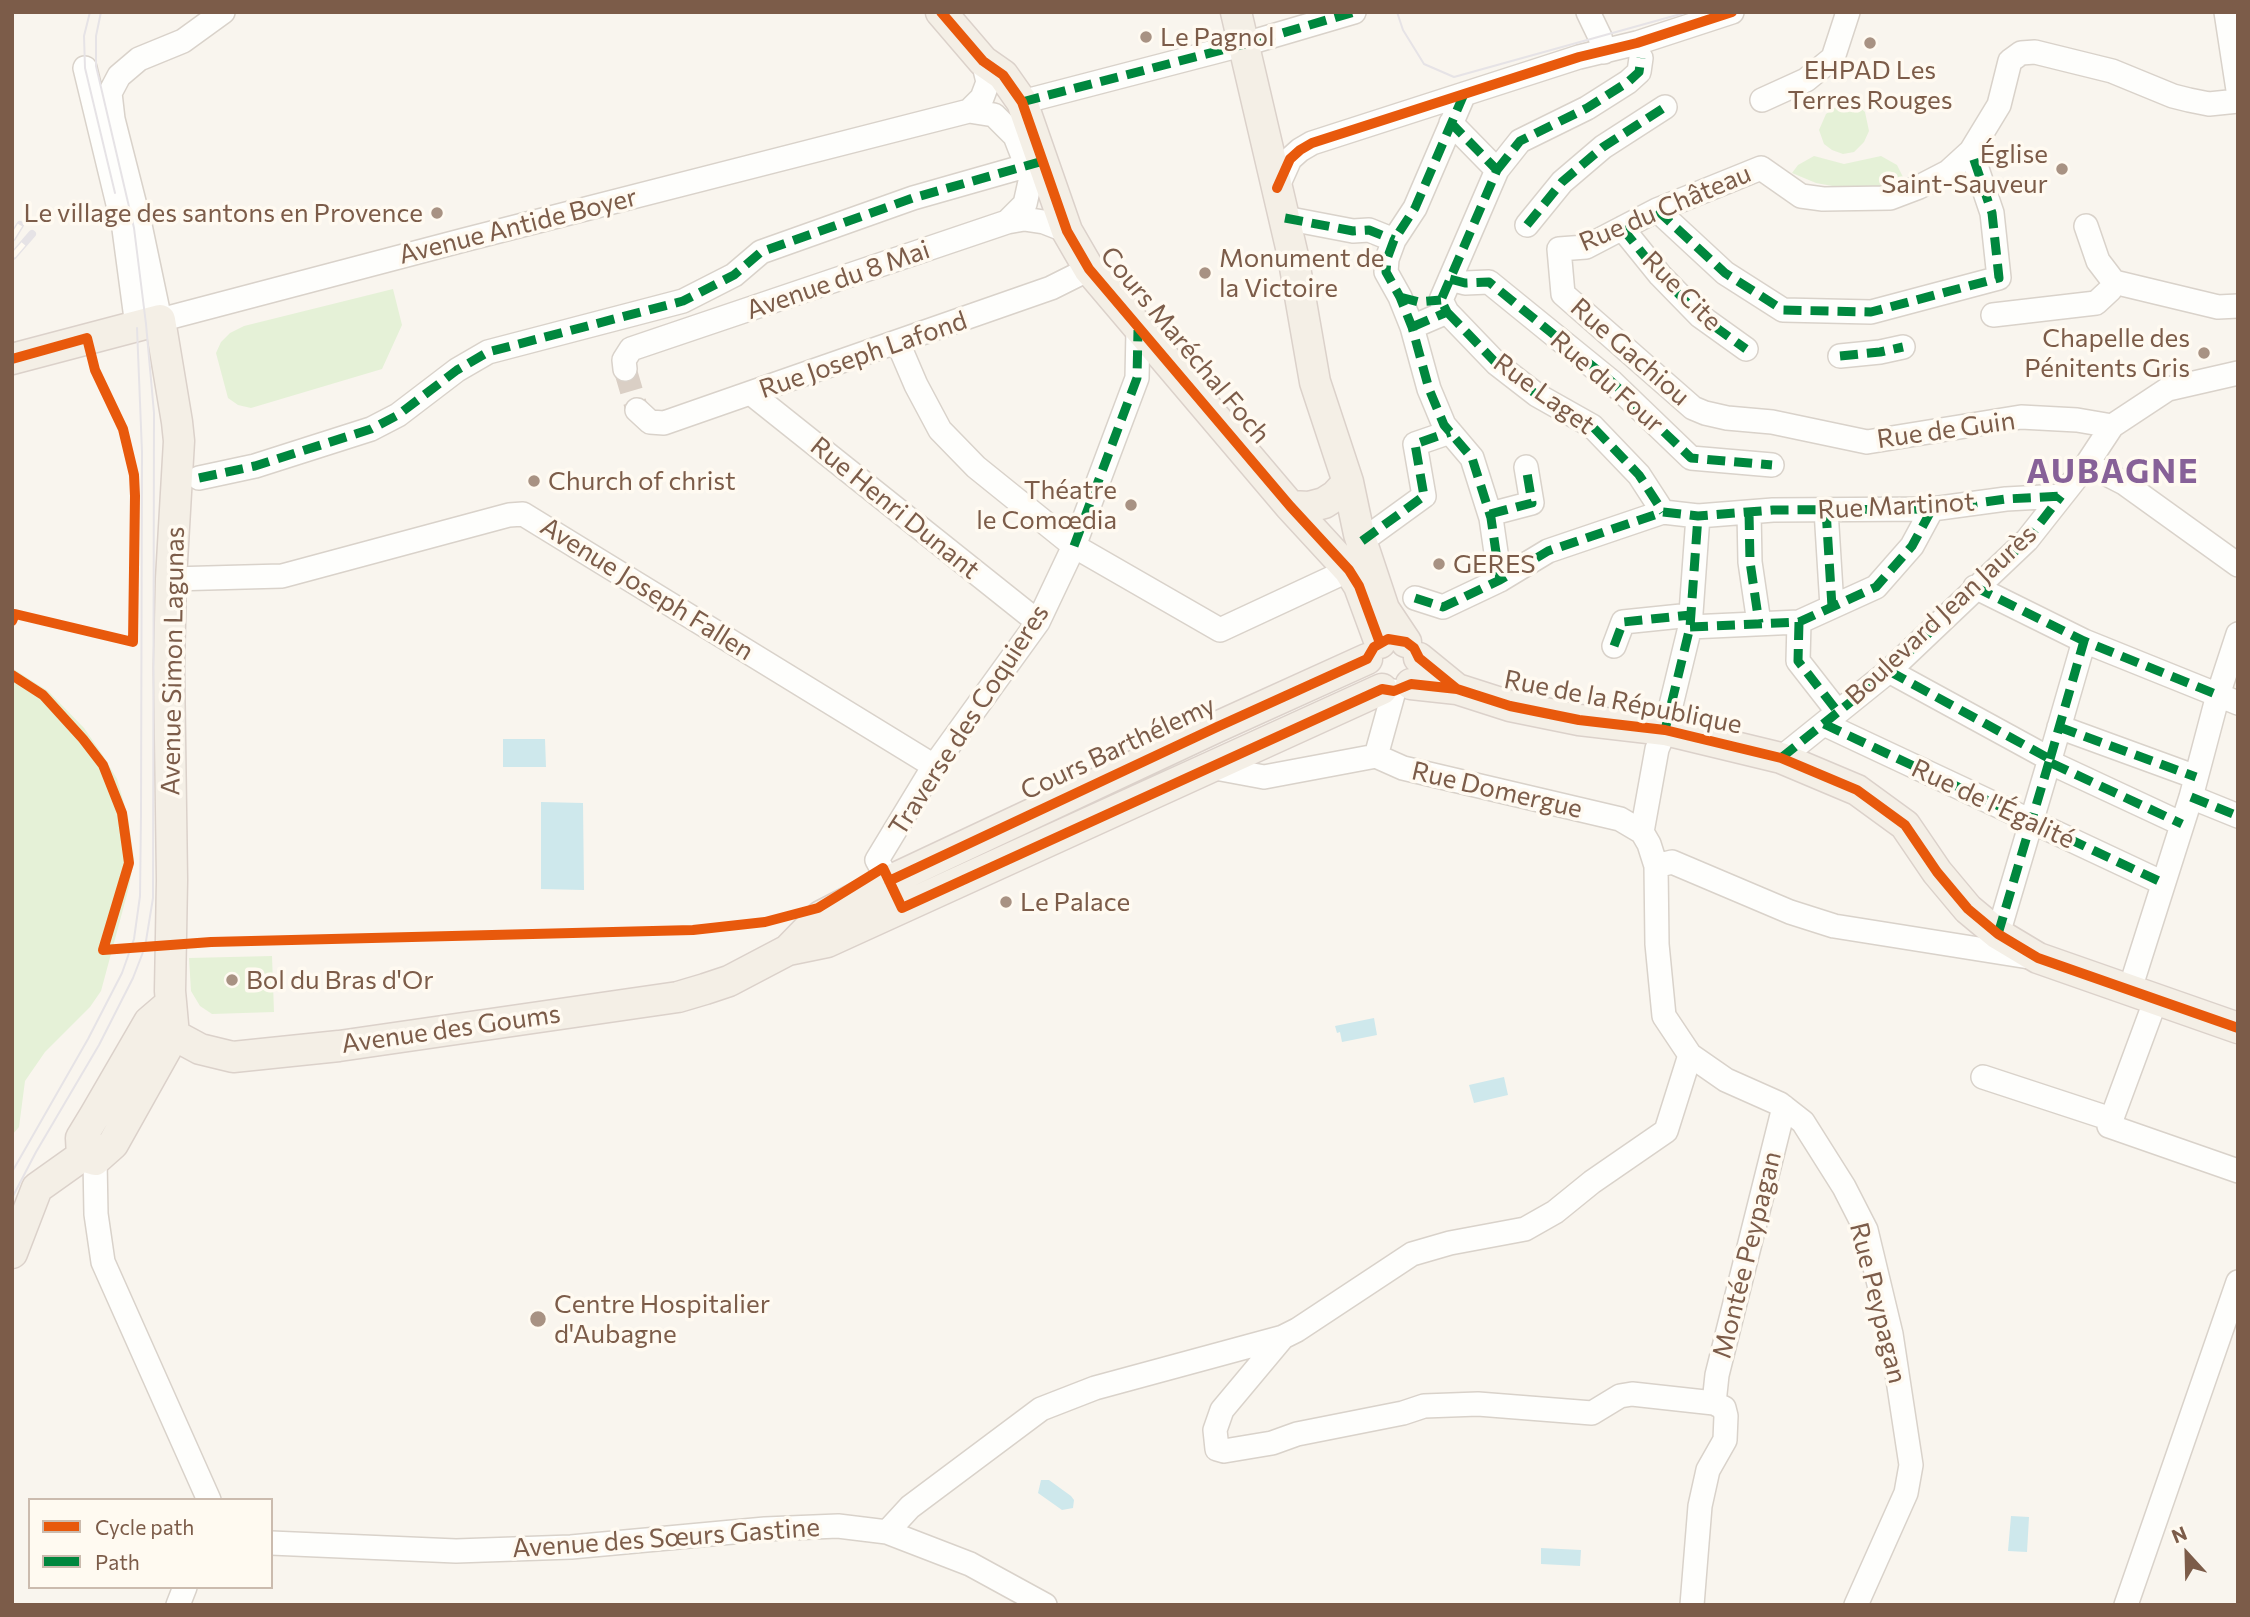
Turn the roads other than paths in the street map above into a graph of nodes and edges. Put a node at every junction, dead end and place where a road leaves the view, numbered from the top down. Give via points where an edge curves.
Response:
1 (223, 12) edge
2 (941, 12) edge
3 (1236, 12) edge
4 (1354, 12) edge
5 (1588, 12) edge
6 (1732, 12) edge
7 (1848, 12) edge
8 (2226, 12) edge
9 (1245, 44) junction
10 (1604, 51) junction
11 (1641, 58) dead end
12 (983, 61) junction
13 (85, 68) dead end
14 (2238, 90) edge
15 (1464, 94) junction
16 (1762, 100) dead end
17 (2238, 101) edge
18 (1022, 102) junction
19 (1664, 107) dead end
20 (969, 111) junction
21 (1451, 123) junction
22 (1971, 151) junction
23 (1035, 163) junction
24 (1497, 170) junction
25 (1277, 188) junction
26 (1657, 210) junction
27 (1285, 218) junction
28 (1007, 222) junction
29 (1527, 225) dead end
30 (2085, 226) dead end
31 (1622, 228) junction
32 (1067, 231) junction
33 (1394, 240) junction
34 (1559, 249) joint
35 (1089, 269) junction
36 (1450, 279) junction
37 (2114, 282) junction
38 (1401, 297) junction
39 (1444, 306) junction
40 (2238, 306) edge
41 (1993, 314) dead end
42 (149, 323) junction
43 (1412, 327) junction
44 (1138, 330) junction
45 (898, 343) junction
46 (1903, 347) dead end
47 (1746, 349) dead end
48 (1840, 356) dead end
49 (12, 359) edge
50 (625, 369) dead end
51 (2238, 373) edge
52 (752, 394) junction
53 (637, 410) dead end
54 (1782, 424) joint
55 (2112, 425) junction
56 (1450, 432) junction
57 (2087, 464) junction
58 (1772, 465) dead end
59 (1525, 467) dead end
60 (200, 478) dead end
61 (1348, 482) junction
62 (2060, 496) junction
63 (1290, 506) junction
64 (1932, 509) junction
65 (1826, 510) junction
66 (1663, 512) junction
67 (1749, 512) junction
68 (1490, 514) junction
69 (1698, 516) junction
70 (1362, 541) junction
71 (1074, 546) junction
72 (2238, 565) edge
73 (1349, 570) junction
74 (171, 579) junction
75 (1500, 580) junction
76 (1975, 587) junction
77 (1415, 598) dead end
78 (1832, 607) junction
79 (1691, 621) junction
80 (1038, 622) junction
81 (1799, 622) junction
82 (1759, 623) junction
83 (2238, 634) edge
84 (2084, 641) junction
85 (1615, 646) dead end
86 (1394, 666) junction
87 (1889, 671) junction
88 (2228, 699) edge
89 (1830, 718) junction
90 (2059, 727) junction
91 (1665, 730) junction
92 (1376, 756) junction
93 (1782, 758) junction
94 (2049, 761) junction
95 (934, 766) junction
96 (1210, 767) junction
97 (2193, 787) junction
98 (2238, 816) edge
99 (2032, 822) junction
100 (2182, 824) junction
101 (1642, 832) junction
102 (1656, 866) junction
103 (889, 881) junction
104 (2163, 883) junction
105 (902, 908) junction
106 (1998, 934) junction
107 (788, 950) junction
108 (2038, 958) junction
109 (2143, 994) junction
110 (170, 1004) junction
111 (2238, 1028) edge
112 (174, 1035) junction
113 (1690, 1055) junction
114 (1983, 1077) dead end
115 (1784, 1107) junction
116 (2111, 1119) junction
117 (89, 1158) junction
118 (2238, 1171) edge
119 (12, 1253) edge
120 (2238, 1282) edge
121 (1283, 1337) junction
122 (1714, 1403) junction
123 (208, 1498) edge
124 (887, 1532) junction
125 (273, 1543) edge
126 (1045, 1605) edge
127 (1692, 1605) edge
128 (1856, 1605) edge
129 (2126, 1605) edge

1 - 42 street via 183,41 139,59 119,76 110,93 140,225
2 - 12 main road, Cours Maréchal Foch
3 - 9 main road
4 - 9 street
5 - 10 street
6 - 10 street
7 - 16 street via 1833,58 1806,80
8 - 14 street
9 - 18 street
9 - 25 main road
10 - 15 street
11 - 24 street via 1639,72 1628,82 1520,141
12 - 18 main road, Cours Maréchal Foch via 1003,75
12 - 20 street via 988,82 982,98
13 - 42 street
15 - 21 street
15 - 25 street via 1312,143 1290,159
17 - 22 street, Rue du Château via 2199,102 2112,71 2035,52 2021,53 2010,61 1999,105
18 - 23 main road, Cours Maréchal Foch
19 - 29 street via 1602,146 1562,182
20 - 23 street via 994,115
20 - 42 street, Avenue Antide Boyer
21 - 24 street
21 - 33 street via 1415,208
22 - 26 street, Rue du Château via 1948,172 1890,198 1801,196 1761,168
22 - 26 street via 1992,213 1998,278 1871,312 1783,310 1725,273
23 - 28 street via 1025,204
23 - 32 main road, Cours Maréchal Foch
23 - 60 street via 913,198 761,252 734,275 683,301 488,352 371,429 255,466
24 - 36 street
25 - 27 main road
26 - 31 street, Rue du Château
27 - 33 street via 1369,230
27 - 61 main road via 1315,382
28 - 32 street, Avenue du 8 Mai via 1024,219
28 - 50 street, Avenue du 8 Mai via 631,349 624,360
30 - 37 street via 2098,261
31 - 34 street, Rue du Château via 1586,247
31 - 47 street, Rue Cite via 1700,316
32 - 35 main road, Cours Maréchal Foch
33 - 38 street via 1386,272
34 - 54 street, Rue Gachiou via 1563,294 1693,408 1727,418
35 - 44 main road, Cours Maréchal Foch
35 - 45 street, Rue Joseph Lafond via 1051,288
36 - 39 street
36 - 58 street, Rue du Four via 1465,284 1489,282 1612,382 1690,457
37 - 40 street via 2218,307
37 - 41 street via 2096,303
38 - 39 street
38 - 43 street
39 - 43 street
39 - 66 street, Rue Laget via 1497,364 1537,395 1592,426 1639,475
42 - 49 main road, Avenue Antide Boyer
42 - 74 main road, Avenue Simon Lagunas via 179,441
43 - 56 street via 1429,388
44 - 63 main road, Cours Maréchal Foch
44 - 71 street, Traverse des Coquieres via 1137,378
45 - 52 street, Rue Joseph Lafond
45 - 71 street via 926,404 955,447
46 - 48 street
51 - 55 street via 2168,389
52 - 53 street, Rue Joseph Lafond via 664,424 650,422
52 - 80 street, Rue Henri Dunant
54 - 55 street, Rue de Guin via 1867,442 2021,417
55 - 57 street, Boulevard Jean Jaurès
56 - 68 street via 1472,458
56 - 70 street via 1415,444 1424,496
57 - 62 street, Boulevard Jean Jaurès
57 - 72 street via 2124,483
59 - 68 street via 1532,503
61 - 63 main road via 1324,503
61 - 70 main road
62 - 64 street, Rue Martinot
62 - 76 street, Boulevard Jean Jaurès via 2027,540
63 - 73 main road, Cours Maréchal Foch
64 - 65 street, Rue Martinot
64 - 78 street via 1912,547 1876,587
65 - 67 street, Rue Martinot
65 - 78 street
66 - 69 street, Rue Martinot
66 - 75 street via 1548,551
67 - 69 street, Rue Martinot
67 - 82 street
68 - 75 street
69 - 79 street
70 - 86 main road via 1384,609
71 - 73 street via 1220,630
71 - 80 street, Traverse des Coquieres
73 - 86 main road, Cours Maréchal Foch
74 - 95 street, Avenue Joseph Fallen via 282,576 523,514
74 - 110 main road, Avenue Simon Lagunas
75 - 77 street via 1443,607
76 - 84 street
76 - 87 street, Boulevard Jean Jaurès
78 - 81 street
79 - 82 street
79 - 85 street via 1623,622
79 - 91 street
80 - 95 street, Traverse des Coquieres
81 - 82 street
81 - 89 street via 1798,662
83 - 88 street
84 - 88 street
84 - 90 street
86 - 91 main road, Rue de la République via 1510,706
86 - 92 street
86 - 96 main road
86 - 103 main road, Cours Barthélemy via 1217,727
87 - 89 street, Boulevard Jean Jaurès
87 - 94 street
88 - 97 street
89 - 93 street, Boulevard Jean Jaurès
89 - 99 street, Rue de l'Égalité
90 - 94 street
90 - 97 street
91 - 93 main road, Rue de la République
91 - 101 street via 1657,749
92 - 96 street via 1264,777
92 - 101 street, Rue Domergue via 1404,768 1620,819
93 - 106 main road, Rue de la République via 1857,790 1905,825 1968,909
94 - 99 street
94 - 100 street
95 - 103 street, Traverse des Coquieres via 877,860
96 - 105 main road
97 - 98 street
97 - 100 street
99 - 104 street, Rue de l'Égalité
99 - 106 street
100 - 104 street
101 - 102 street
102 - 108 street via 1672,862 1834,926
102 - 113 street, Rue Peypagan via 1664,1016
103 - 105 street, Traverse des Coquieres
103 - 107 main road, Cours Barthélemy via 821,916
104 - 109 street
105 - 107 main road via 827,942
106 - 108 main road, Rue de la République
107 - 112 main road, Avenue des Goums via 729,981 666,998 339,1046 233,1057 200,1049
108 - 109 main road, Rue de la République
109 - 111 main road, Rue de la République
109 - 116 street
110 - 112 main road, Avenue Simon Lagunas
110 - 117 main road via 149,1022 81,1138
112 - 117 main road via 113,1144
113 - 115 street, Rue Peypagan via 1726,1080
113 - 121 street via 1666,1131 1555,1212 1525,1229 1412,1254
114 - 116 street
115 - 122 street, Montée Peypagan via 1717,1375
115 - 128 street, Rue Peypagan via 1803,1122 1866,1230 1891,1334 1911,1465 1906,1493
116 - 118 street via 2109,1126
117 - 119 main road via 37,1188
117 - 123 street via 103,1262
120 - 129 street
121 - 122 street via 1222,1410 1215,1430 1217,1449 1272,1443 1424,1406 1478,1404 1592,1413 1632,1394
121 - 124 street via 1095,1388 1041,1409 910,1507
122 - 127 street via 1724,1408 1726,1440 1708,1471 1700,1506
124 - 125 street, Avenue des Sœurs Gastine via 824,1526 571,1547 456,1551
124 - 126 street, Avenue des Sœurs Gastine via 970,1564

